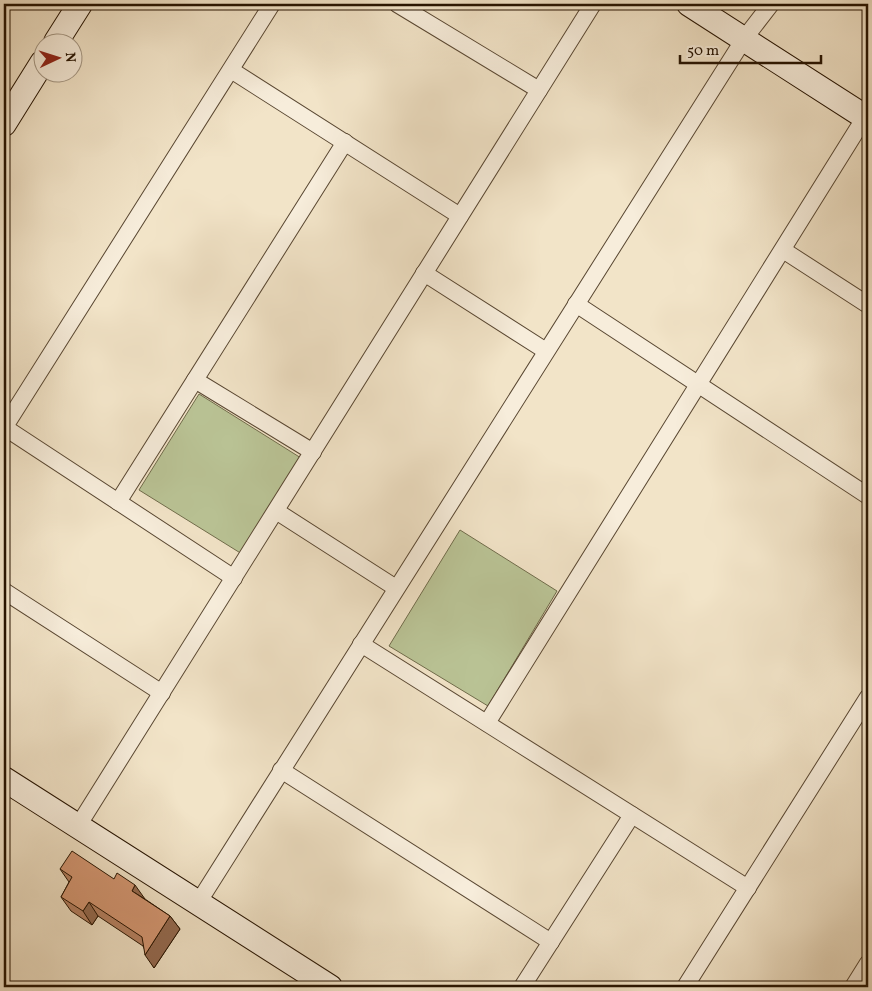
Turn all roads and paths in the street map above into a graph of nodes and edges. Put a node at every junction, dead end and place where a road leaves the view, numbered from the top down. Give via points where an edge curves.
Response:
1 (80, 4) edge
2 (272, 4) edge
3 (397, 4) edge
4 (593, 4) edge
5 (689, 4) edge
6 (771, 4) edge
7 (62, 32) edge
8 (744, 39) junction
9 (231, 70) junction
10 (32, 79) edge
11 (539, 90) junction
12 (867, 118) edge
13 (4, 124) edge
14 (345, 142) junction
15 (460, 216) junction
16 (783, 250) junction
17 (424, 273) junction
18 (576, 304) junction
19 (868, 305) edge
20 (546, 351) junction
21 (196, 380) junction
22 (698, 384) junction
23 (4, 428) edge
24 (313, 452) junction
25 (868, 496) edge
26 (118, 502) junction
27 (276, 511) junction
28 (234, 578) junction
29 (396, 588) junction
30 (4, 591) edge
31 (361, 644) junction
32 (162, 693) junction
33 (868, 697) edge
34 (487, 724) junction
35 (282, 770) junction
36 (4, 779) edge
37 (632, 815) junction
38 (78, 826) junction
39 (748, 888) junction
40 (198, 903) junction
41 (551, 942) junction
42 (868, 964) edge
43 (322, 985) edge
44 (522, 987) edge
45 (685, 987) edge
46 (853, 987) edge

1 - 7 street
2 - 9 street
3 - 11 street
4 - 11 street
5 - 8 street
6 - 8 street
8 - 12 street
8 - 18 street
9 - 14 street
9 - 23 street
10 - 13 street
11 - 15 street
12 - 16 street
14 - 15 street
14 - 21 street
15 - 17 street
16 - 19 street
16 - 22 street
17 - 20 street
17 - 24 street
18 - 20 street
18 - 22 street
20 - 29 street
21 - 24 street
21 - 26 street
22 - 25 street
22 - 34 street
23 - 26 street
24 - 27 street
26 - 28 street
27 - 28 street
27 - 29 street
28 - 32 street
29 - 31 street
30 - 32 street
31 - 34 street
31 - 35 street
32 - 38 street
33 - 39 street
34 - 37 street
35 - 40 street
35 - 41 street
36 - 38 street
37 - 39 street
37 - 41 street
38 - 40 street
39 - 45 street
40 - 43 street
41 - 44 street
42 - 46 street

